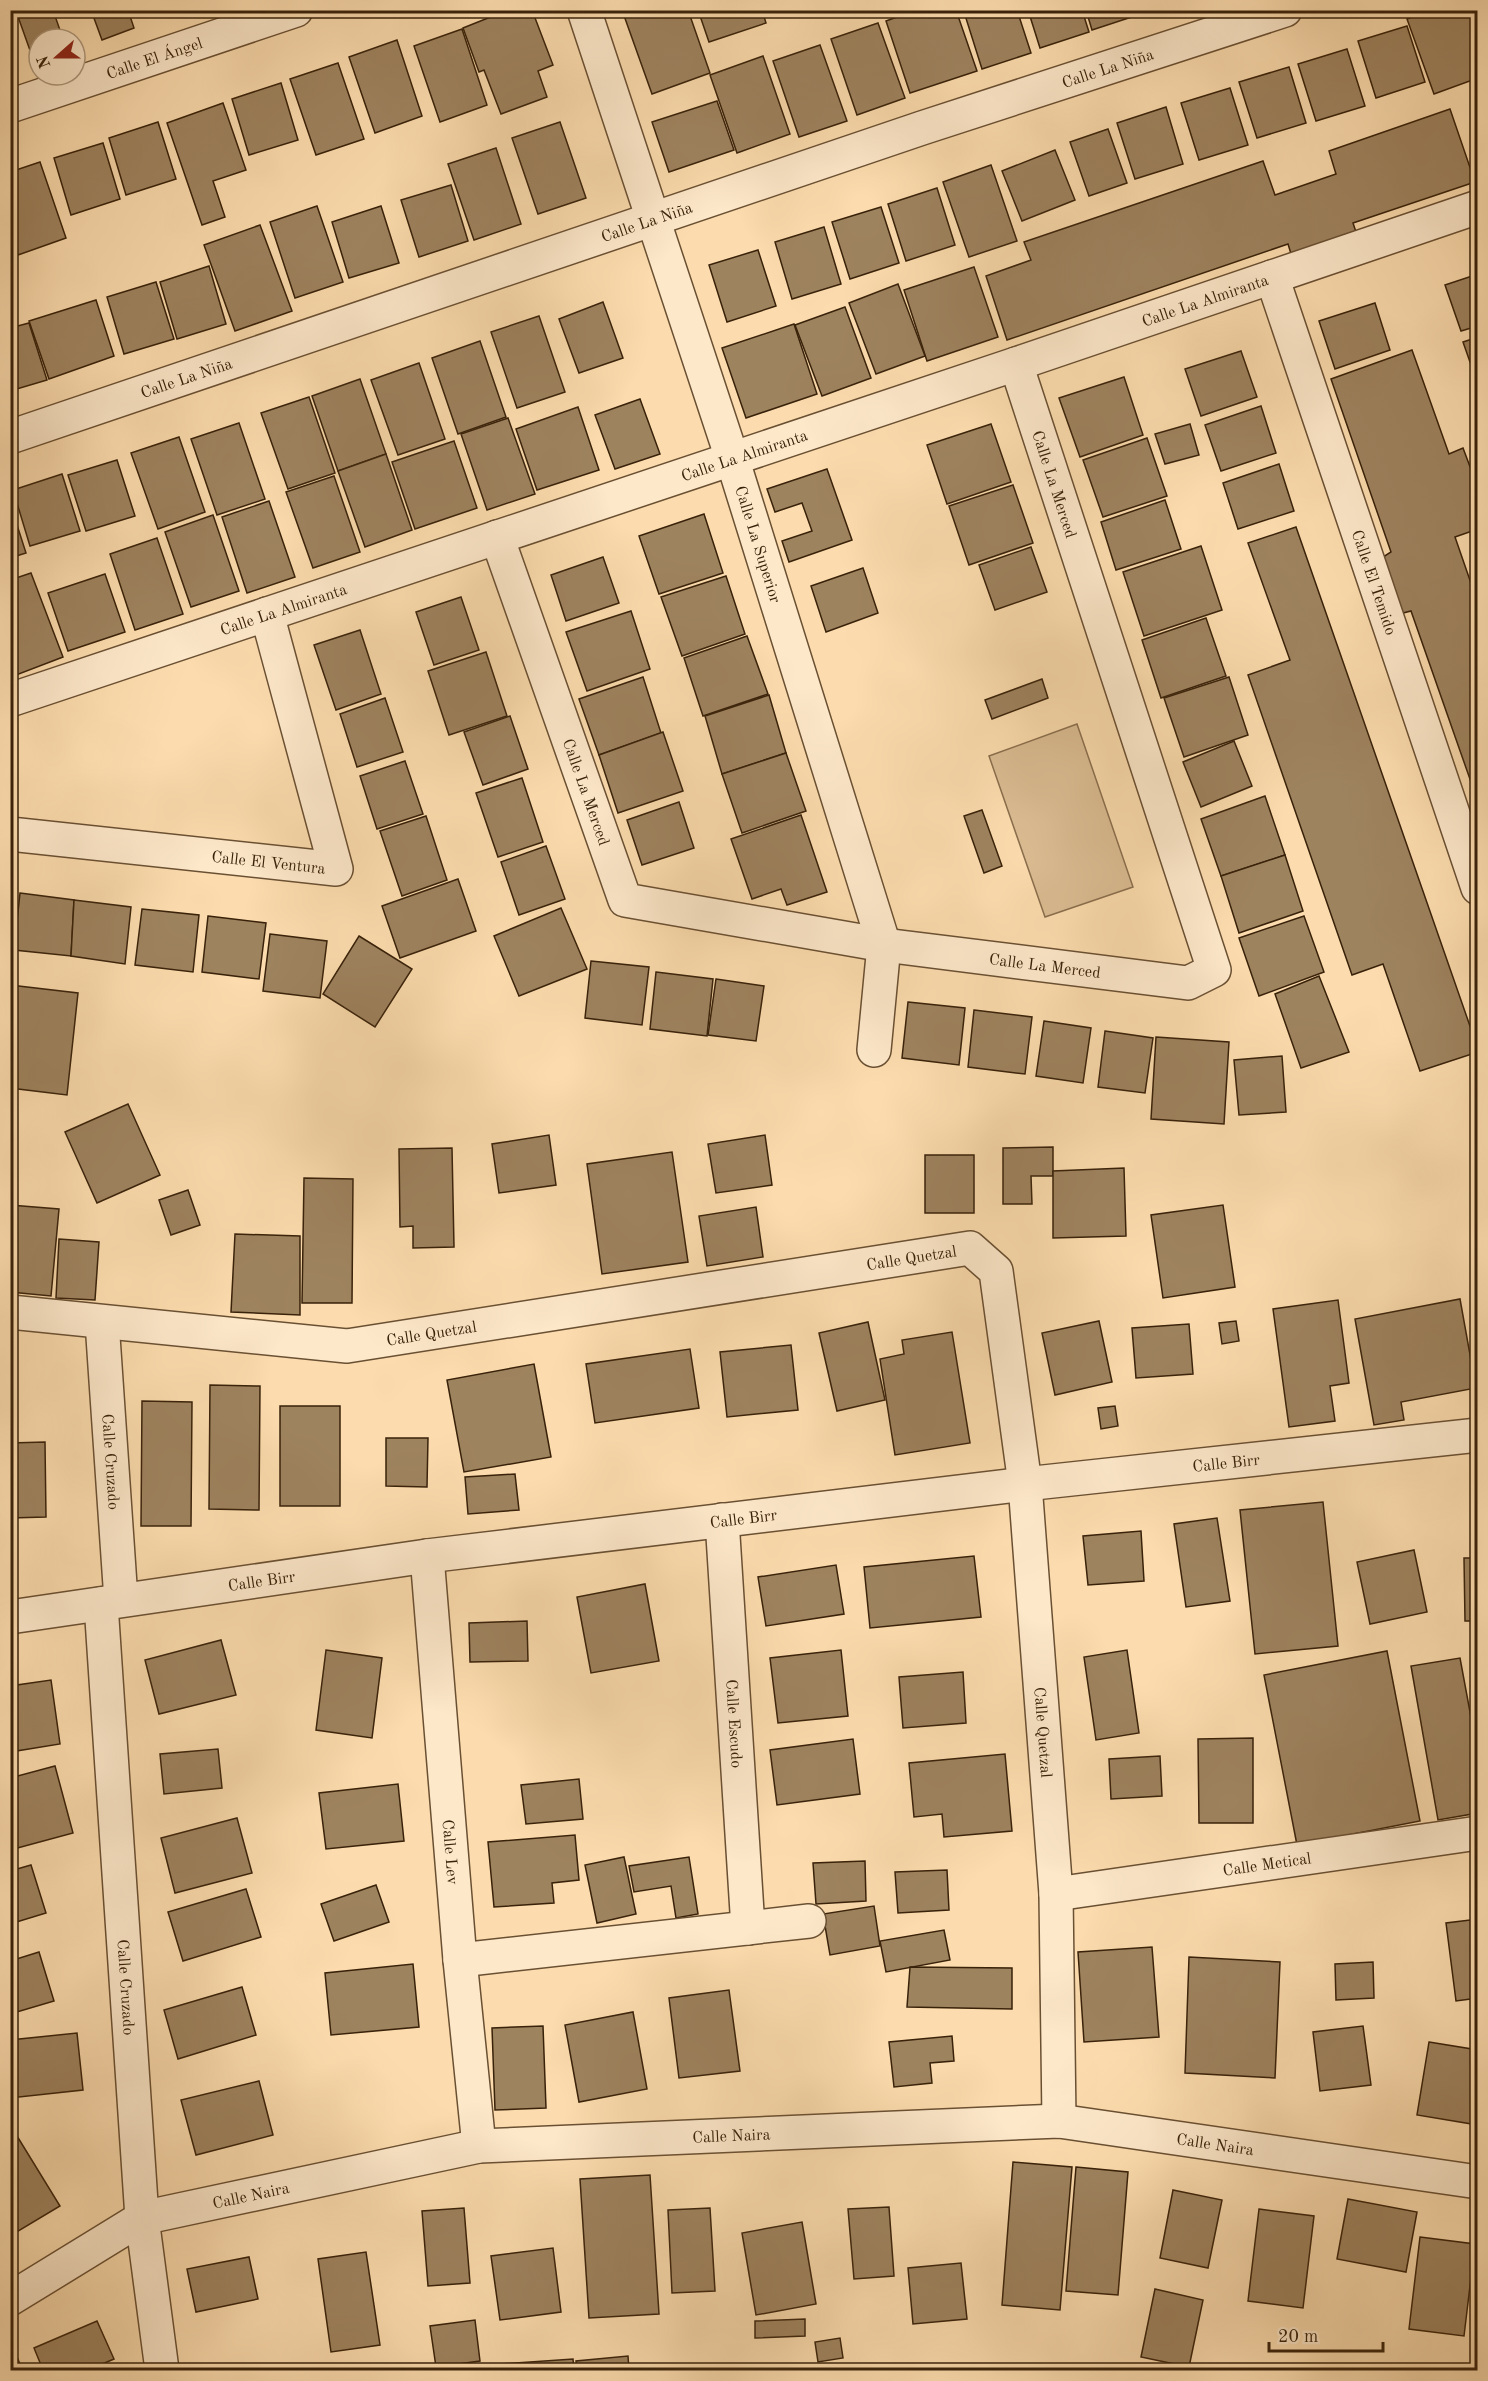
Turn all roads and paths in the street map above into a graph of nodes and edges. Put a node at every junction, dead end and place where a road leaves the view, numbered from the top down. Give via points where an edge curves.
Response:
1 (296, 10) edge
2 (584, 10) edge
3 (1285, 10) edge
4 (10, 106) edge
5 (1478, 207) edge
6 (652, 218) junction
7 (1272, 277) junction
8 (1016, 364) junction
9 (10, 437) edge
10 (732, 458) junction
11 (497, 537) junction
12 (267, 614) junction
13 (10, 700) edge
14 (10, 834) edge
15 (1478, 888) edge
16 (884, 945) junction
17 (874, 1050) dead end
18 (10, 1312) edge
19 (102, 1322) junction
20 (1478, 1435) edge
21 (1025, 1484) junction
22 (722, 1520) junction
23 (427, 1556) junction
24 (111, 1602) junction
25 (10, 1617) edge
26 (1478, 1833) edge
27 (1056, 1894) junction
28 (809, 1921) dead end
29 (748, 1929) junction
30 (460, 1960) junction
31 (1059, 2121) junction
32 (479, 2146) junction
33 (1478, 2182) edge
34 (142, 2218) junction
35 (10, 2299) edge
36 (162, 2370) edge

1 - 4 street, Calle El Ángel
2 - 6 street, Calle La Superior
3 - 6 street, Calle La Niña
5 - 7 street, Calle La Almiranta
6 - 9 street, Calle La Niña
6 - 10 street, Calle La Superior
7 - 8 street, Calle La Almiranta
7 - 15 street, Calle El Temido
8 - 10 street, Calle La Almiranta
8 - 16 street, Calle La Merced via 1214,970 1188,983
10 - 11 street, Calle La Almiranta
10 - 16 street, Calle La Superior
11 - 12 street, Calle La Almiranta
11 - 16 street, Calle La Merced via 625,900
12 - 13 street, Calle La Almiranta
12 - 14 street, Calle El Ventura via 336,869
16 - 17 street, Calle La Superior
18 - 19 street, Calle Quetzal
19 - 21 street, Calle Quetzal via 347,1346 970,1248 996,1271
19 - 24 street, Calle Cruzado
20 - 21 street, Calle Birr
21 - 22 street, Calle Birr
21 - 27 street, Calle Quetzal
22 - 23 street, Calle Birr
22 - 29 street, Calle Escudo
23 - 24 street, Calle Birr
23 - 30 street, Calle Lev
24 - 25 street, Calle Birr
24 - 34 street, Calle Cruzado
26 - 27 street, Calle Metical
27 - 31 street, Calle Quetzal
28 - 29 street
29 - 30 street
30 - 32 street, Calle Lev
31 - 32 street, Calle Naira
31 - 33 street, Calle Naira
32 - 34 street, Calle Naira
34 - 35 street, Calle Naira
34 - 36 street, Calle Cruzado

